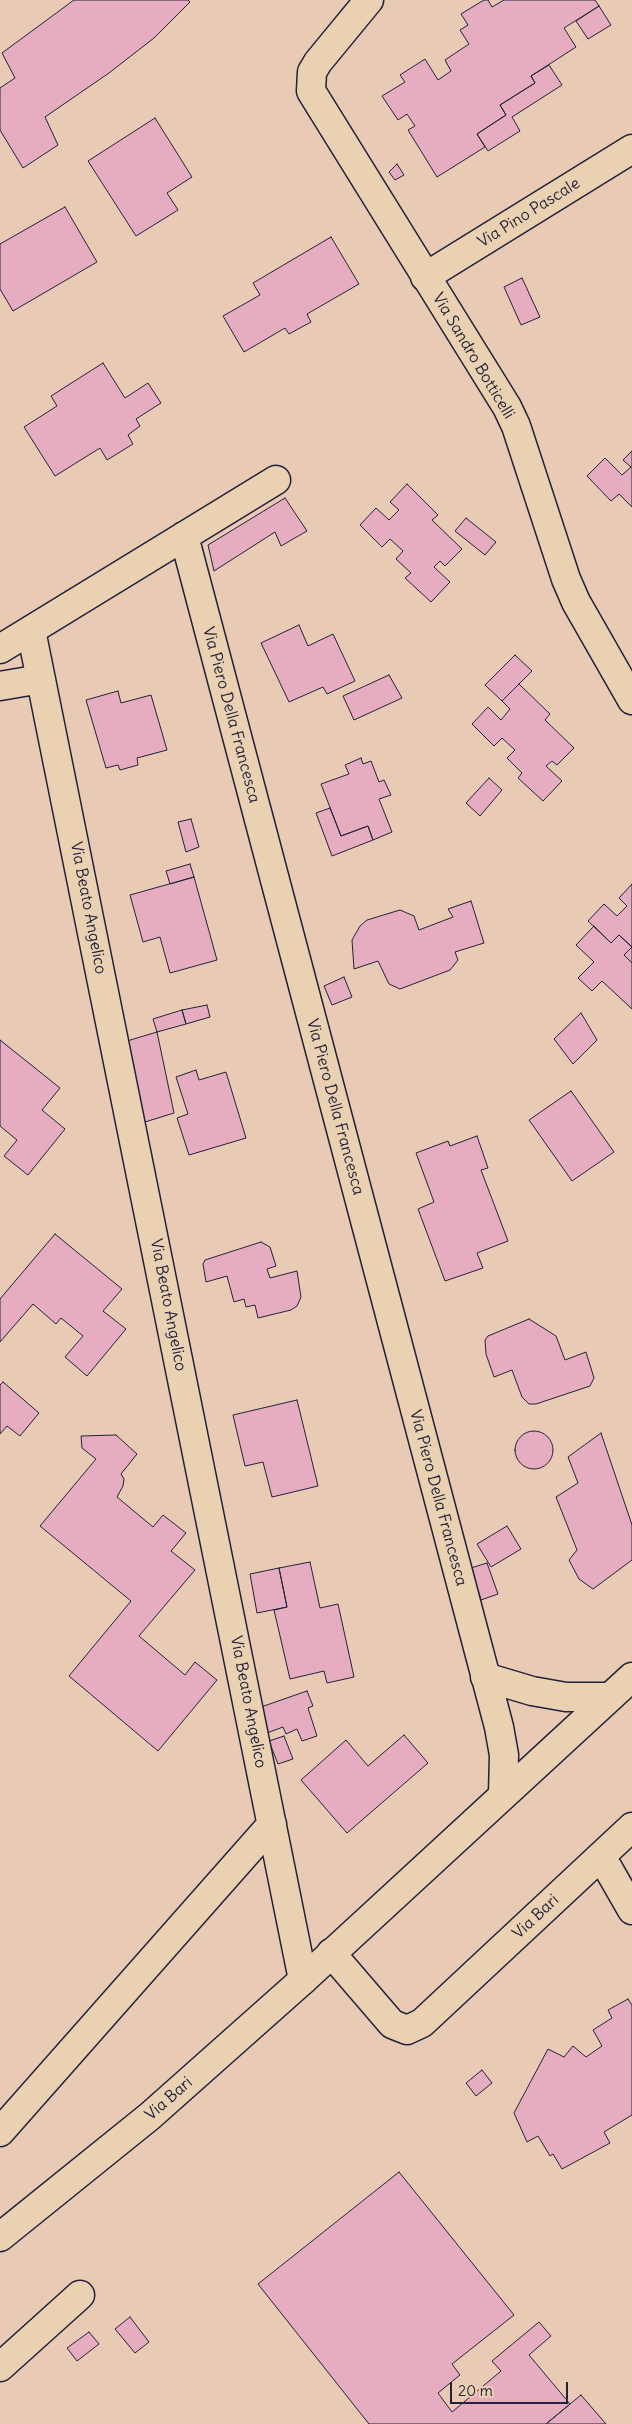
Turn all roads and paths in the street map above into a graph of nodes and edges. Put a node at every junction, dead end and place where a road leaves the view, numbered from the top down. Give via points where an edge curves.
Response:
1 (369, 0) edge
2 (632, 149) edge
3 (425, 277) junction
4 (276, 480) dead end
5 (184, 536) junction
6 (31, 630) junction
7 (0, 649) edge
8 (41, 679) junction
9 (1, 683) edge
10 (632, 700) edge
11 (485, 1677) junction
12 (632, 1677) edge
13 (609, 1697) junction
14 (502, 1795) junction
15 (272, 1824) junction
16 (632, 1827) edge
17 (601, 1856) junction
18 (632, 1910) edge
19 (331, 1954) junction
20 (303, 1980) junction
21 (0, 2132) edge
22 (0, 2237) edge
23 (80, 2295) dead end
24 (0, 2367) edge

1 - 3 street, Via Sandro Botticelli via 318,62 310,81 314,99
2 - 3 street, Via Pino Pascale
3 - 10 street, Via Sandro Botticelli via 507,407 566,579
4 - 5 street
5 - 6 street
5 - 11 street, Via Piero Della Francesca
6 - 7 street
6 - 8 street, Via Beato Angelico
8 - 9 street
8 - 15 street, Via Beato Angelico
11 - 13 street via 566,1697
11 - 14 street, Via Piero Della Francesca via 504,1755
12 - 13 street, Via Bari
13 - 14 street, Via Bari
14 - 19 street, Via Bari
15 - 20 street, Via Beato Angelico
15 - 21 street
16 - 17 street, Via Bari
17 - 18 street
17 - 19 street, Via Bari via 422,2023 407,2030 392,2024
19 - 20 street, Via Bari
20 - 22 street, Via Bari via 150,2116
23 - 24 street

